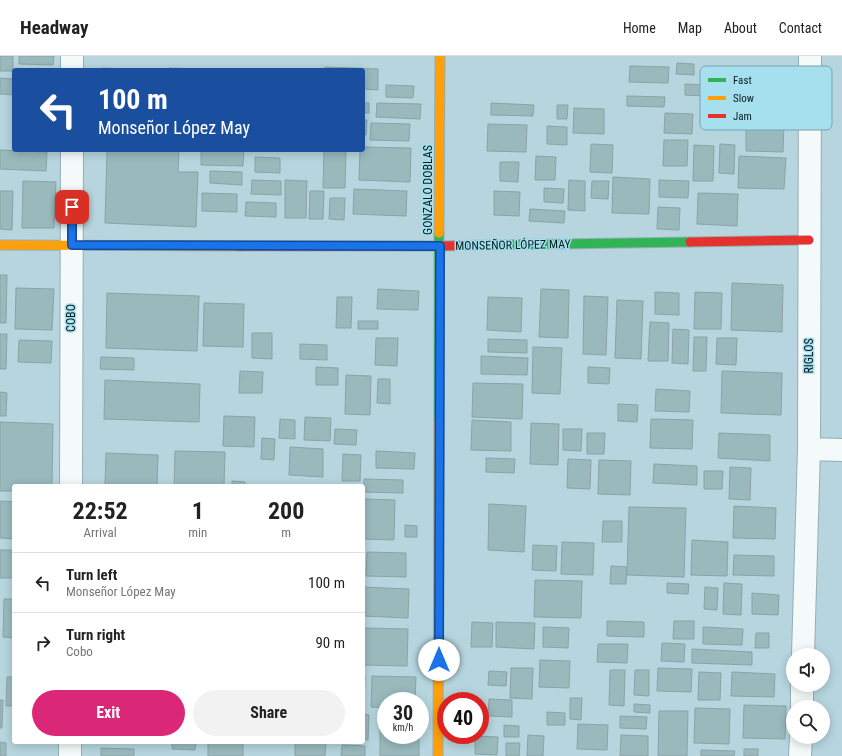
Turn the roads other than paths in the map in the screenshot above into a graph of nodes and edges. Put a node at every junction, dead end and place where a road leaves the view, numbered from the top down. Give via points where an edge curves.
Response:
1 (72, 56) edge
2 (440, 56) edge
3 (810, 56) edge
4 (810, 66) edge
5 (72, 68) edge
6 (810, 130) edge
7 (72, 152) edge
8 (809, 240) junction
9 (0, 245) edge
10 (72, 245) junction
11 (440, 246) junction
12 (809, 449) junction
13 (842, 450) edge
14 (71, 484) edge
15 (803, 648) edge
16 (70, 744) edge
17 (801, 744) edge
18 (70, 756) edge
19 (438, 756) edge
20 (800, 756) edge

1 - 5 street
2 - 11 street, GONZALO DOBLAS
3 - 4 street, RIGLOS
6 - 8 street, RIGLOS
7 - 10 street, COBO
8 - 11 street, MONSEÑOR LÓPEZ MAY
8 - 12 street, RIGLOS
9 - 10 street, MONSEÑOR LÓPEZ MAY
10 - 11 street, MONSEÑOR LÓPEZ MAY
10 - 14 street, COBO
11 - 19 street, GONZALO DOBLAS
12 - 13 street
12 - 15 street, RIGLOS
16 - 18 street
17 - 20 street

